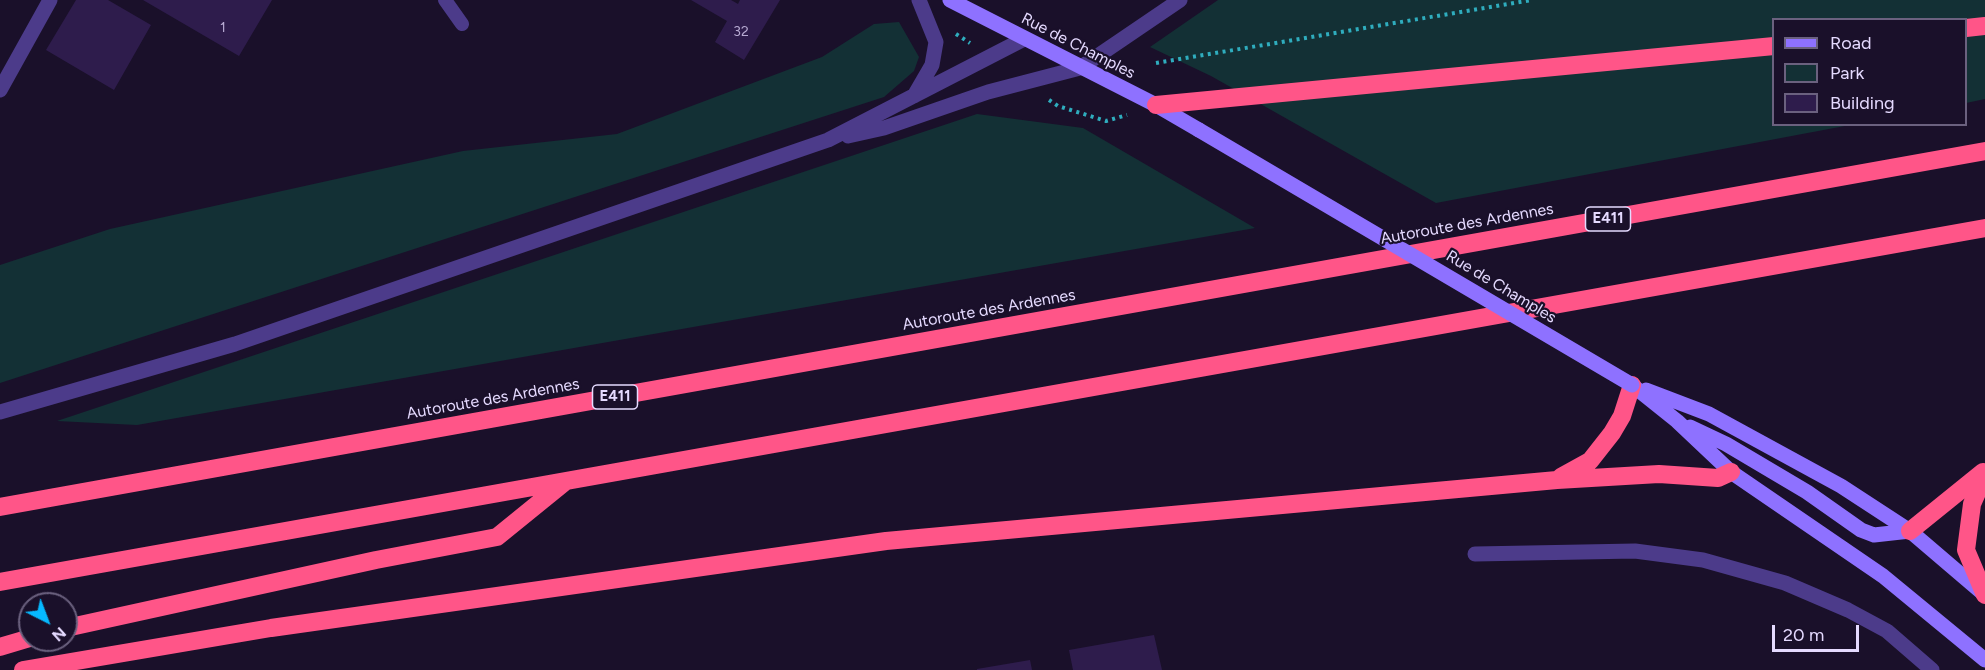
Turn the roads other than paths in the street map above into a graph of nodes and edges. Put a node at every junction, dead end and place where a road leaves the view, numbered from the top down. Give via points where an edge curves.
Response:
1 (50, 0) edge
2 (446, 0) edge
3 (919, 0) edge
4 (950, 0) edge
5 (1180, 0) edge
6 (462, 24) dead end
7 (1985, 26) edge
8 (1967, 28) edge
9 (1024, 39) junction
10 (1772, 46) edge
11 (1080, 68) junction
12 (0, 90) edge
13 (914, 97) junction
14 (1156, 105) junction
15 (828, 140) junction
16 (1985, 151) edge
17 (1985, 228) edge
18 (1632, 385) junction
19 (0, 412) edge
20 (1677, 421) junction
21 (1985, 471) edge
22 (1731, 472) junction
23 (1985, 476) edge
24 (569, 479) junction
25 (1557, 480) junction
26 (0, 507) edge
27 (1910, 531) junction
28 (1475, 554) dead end
29 (0, 582) edge
30 (1985, 595) edge
31 (78, 625) edge
32 (18, 642) edge
33 (0, 647) edge
34 (1985, 660) edge
35 (23, 670) edge
36 (1932, 670) edge

1 - 12 street
2 - 6 lane
3 - 13 street via 936,42 932,66
4 - 9 main road, Rue de Champles
5 - 11 street
7 - 8 highway
9 - 11 main road, Rue de Champles
9 - 13 street
10 - 14 highway
11 - 14 main road, Rue de Champles
11 - 15 street via 988,92 884,128
13 - 15 street
14 - 18 main road, Rue de Champles, bridge
15 - 19 street via 235,344
16 - 26 highway, Autoroute des Ardennes / E411
17 - 24 highway
18 - 20 main road
18 - 25 highway via 1622,416 1590,461
18 - 27 main road, Rue de Champles via 1709,414 1841,486
20 - 22 main road
20 - 27 main road via 1726,444 1807,492 1861,530 1874,535
21 - 27 highway
22 - 25 highway via 1718,478 1659,474
22 - 34 main road via 1883,576
23 - 30 highway via 1972,504 1966,550
24 - 29 highway
24 - 31 highway via 497,537
25 - 35 highway via 875,543 283,626
27 - 30 main road, Rue de Champles
28 - 36 street via 1635,550 1703,560 1785,583 1848,610 1887,631
32 - 33 highway

